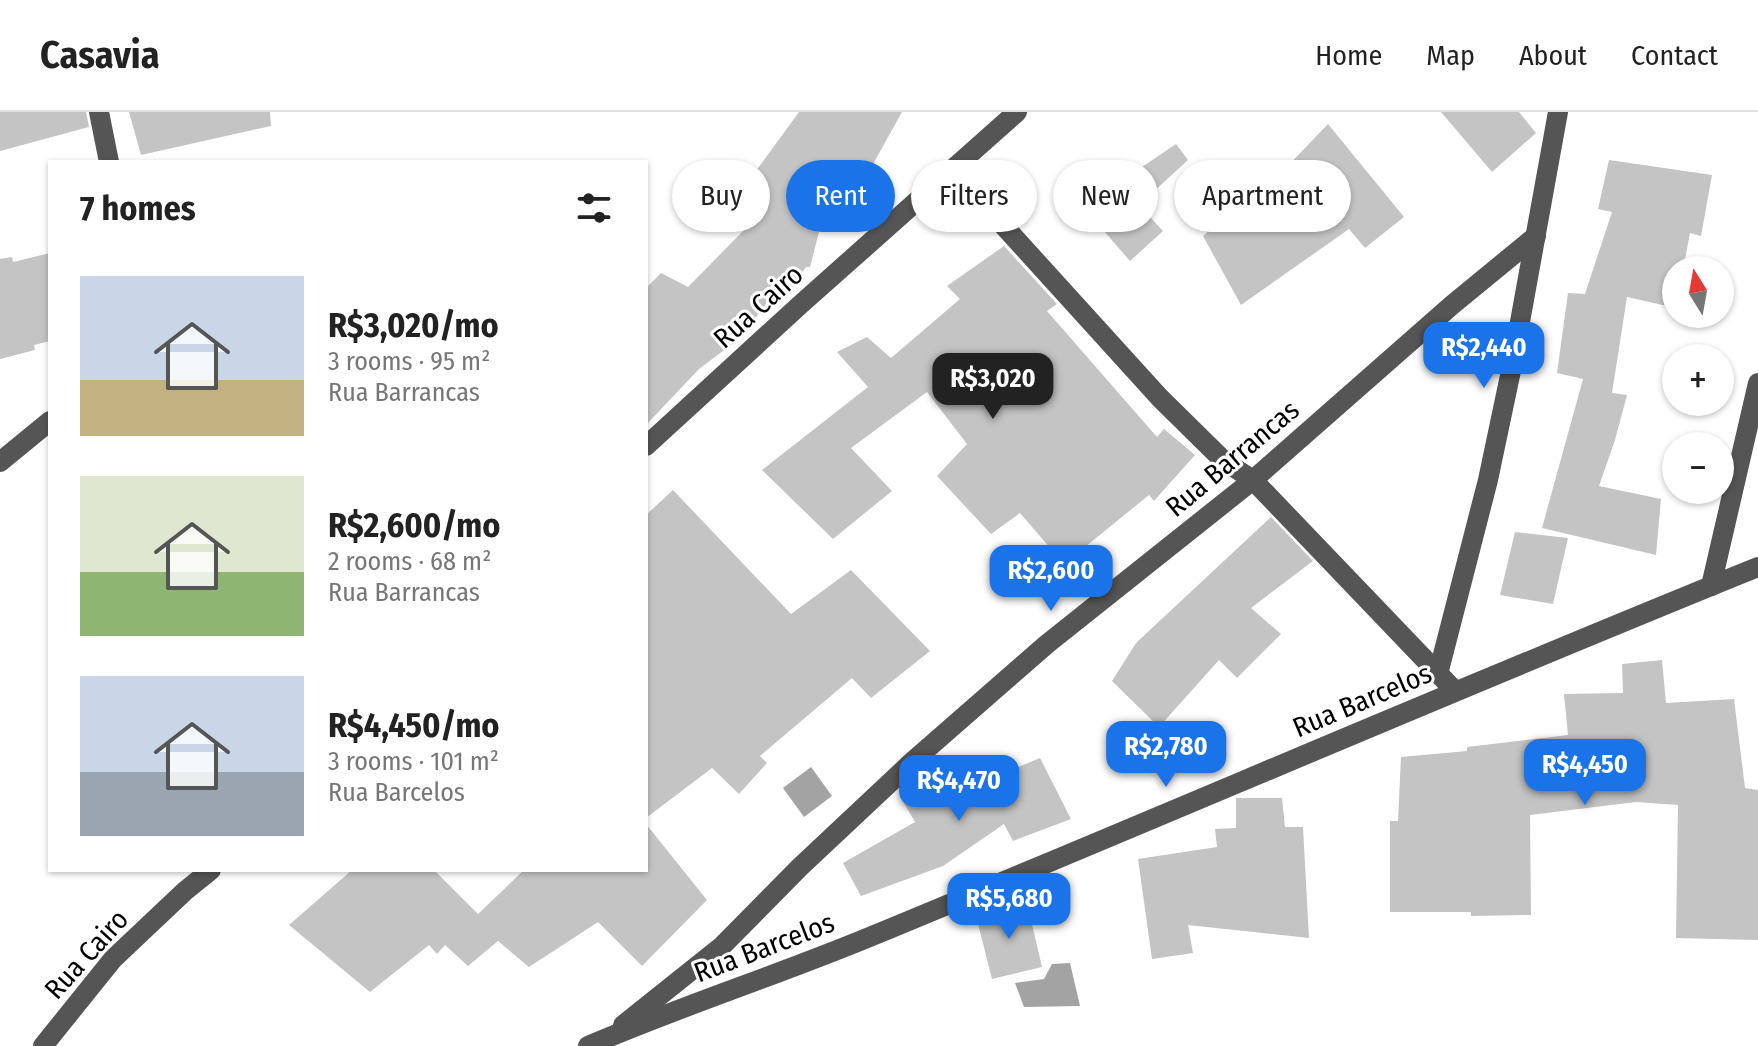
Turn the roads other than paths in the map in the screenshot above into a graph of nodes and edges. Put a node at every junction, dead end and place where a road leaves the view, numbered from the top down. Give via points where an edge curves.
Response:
1 (99, 112) edge
2 (1017, 112) edge
3 (1558, 112) edge
4 (109, 160) edge
5 (964, 160) edge
6 (911, 207) edge
7 (1009, 232) edge
8 (1536, 236) junction
9 (1758, 383) edge
10 (48, 423) edge
11 (648, 444) edge
12 (0, 462) edge
13 (1253, 480) junction
14 (1758, 567) edge
15 (1711, 586) junction
16 (1438, 674) junction
17 (1455, 691) junction
18 (209, 872) edge
19 (596, 1042) edge
20 (43, 1046) edge

1 - 4 street
2 - 5 street, Rua Cairo
3 - 8 street, Rua Barcelos
6 - 11 street, Rua Cairo
7 - 13 street via 1160,398 1224,461
8 - 13 street, Rua Barrancas
8 - 16 street, Rua Barcelos via 1488,480
9 - 15 street
10 - 12 street
13 - 16 street
13 - 19 street, Rua Barrancas via 1036,654 913,761 722,946
14 - 15 street, Rua Barcelos
15 - 17 street, Rua Barcelos
16 - 17 street
17 - 19 street, Rua Barcelos via 868,938
18 - 20 street, Rua Cairo via 113,959

